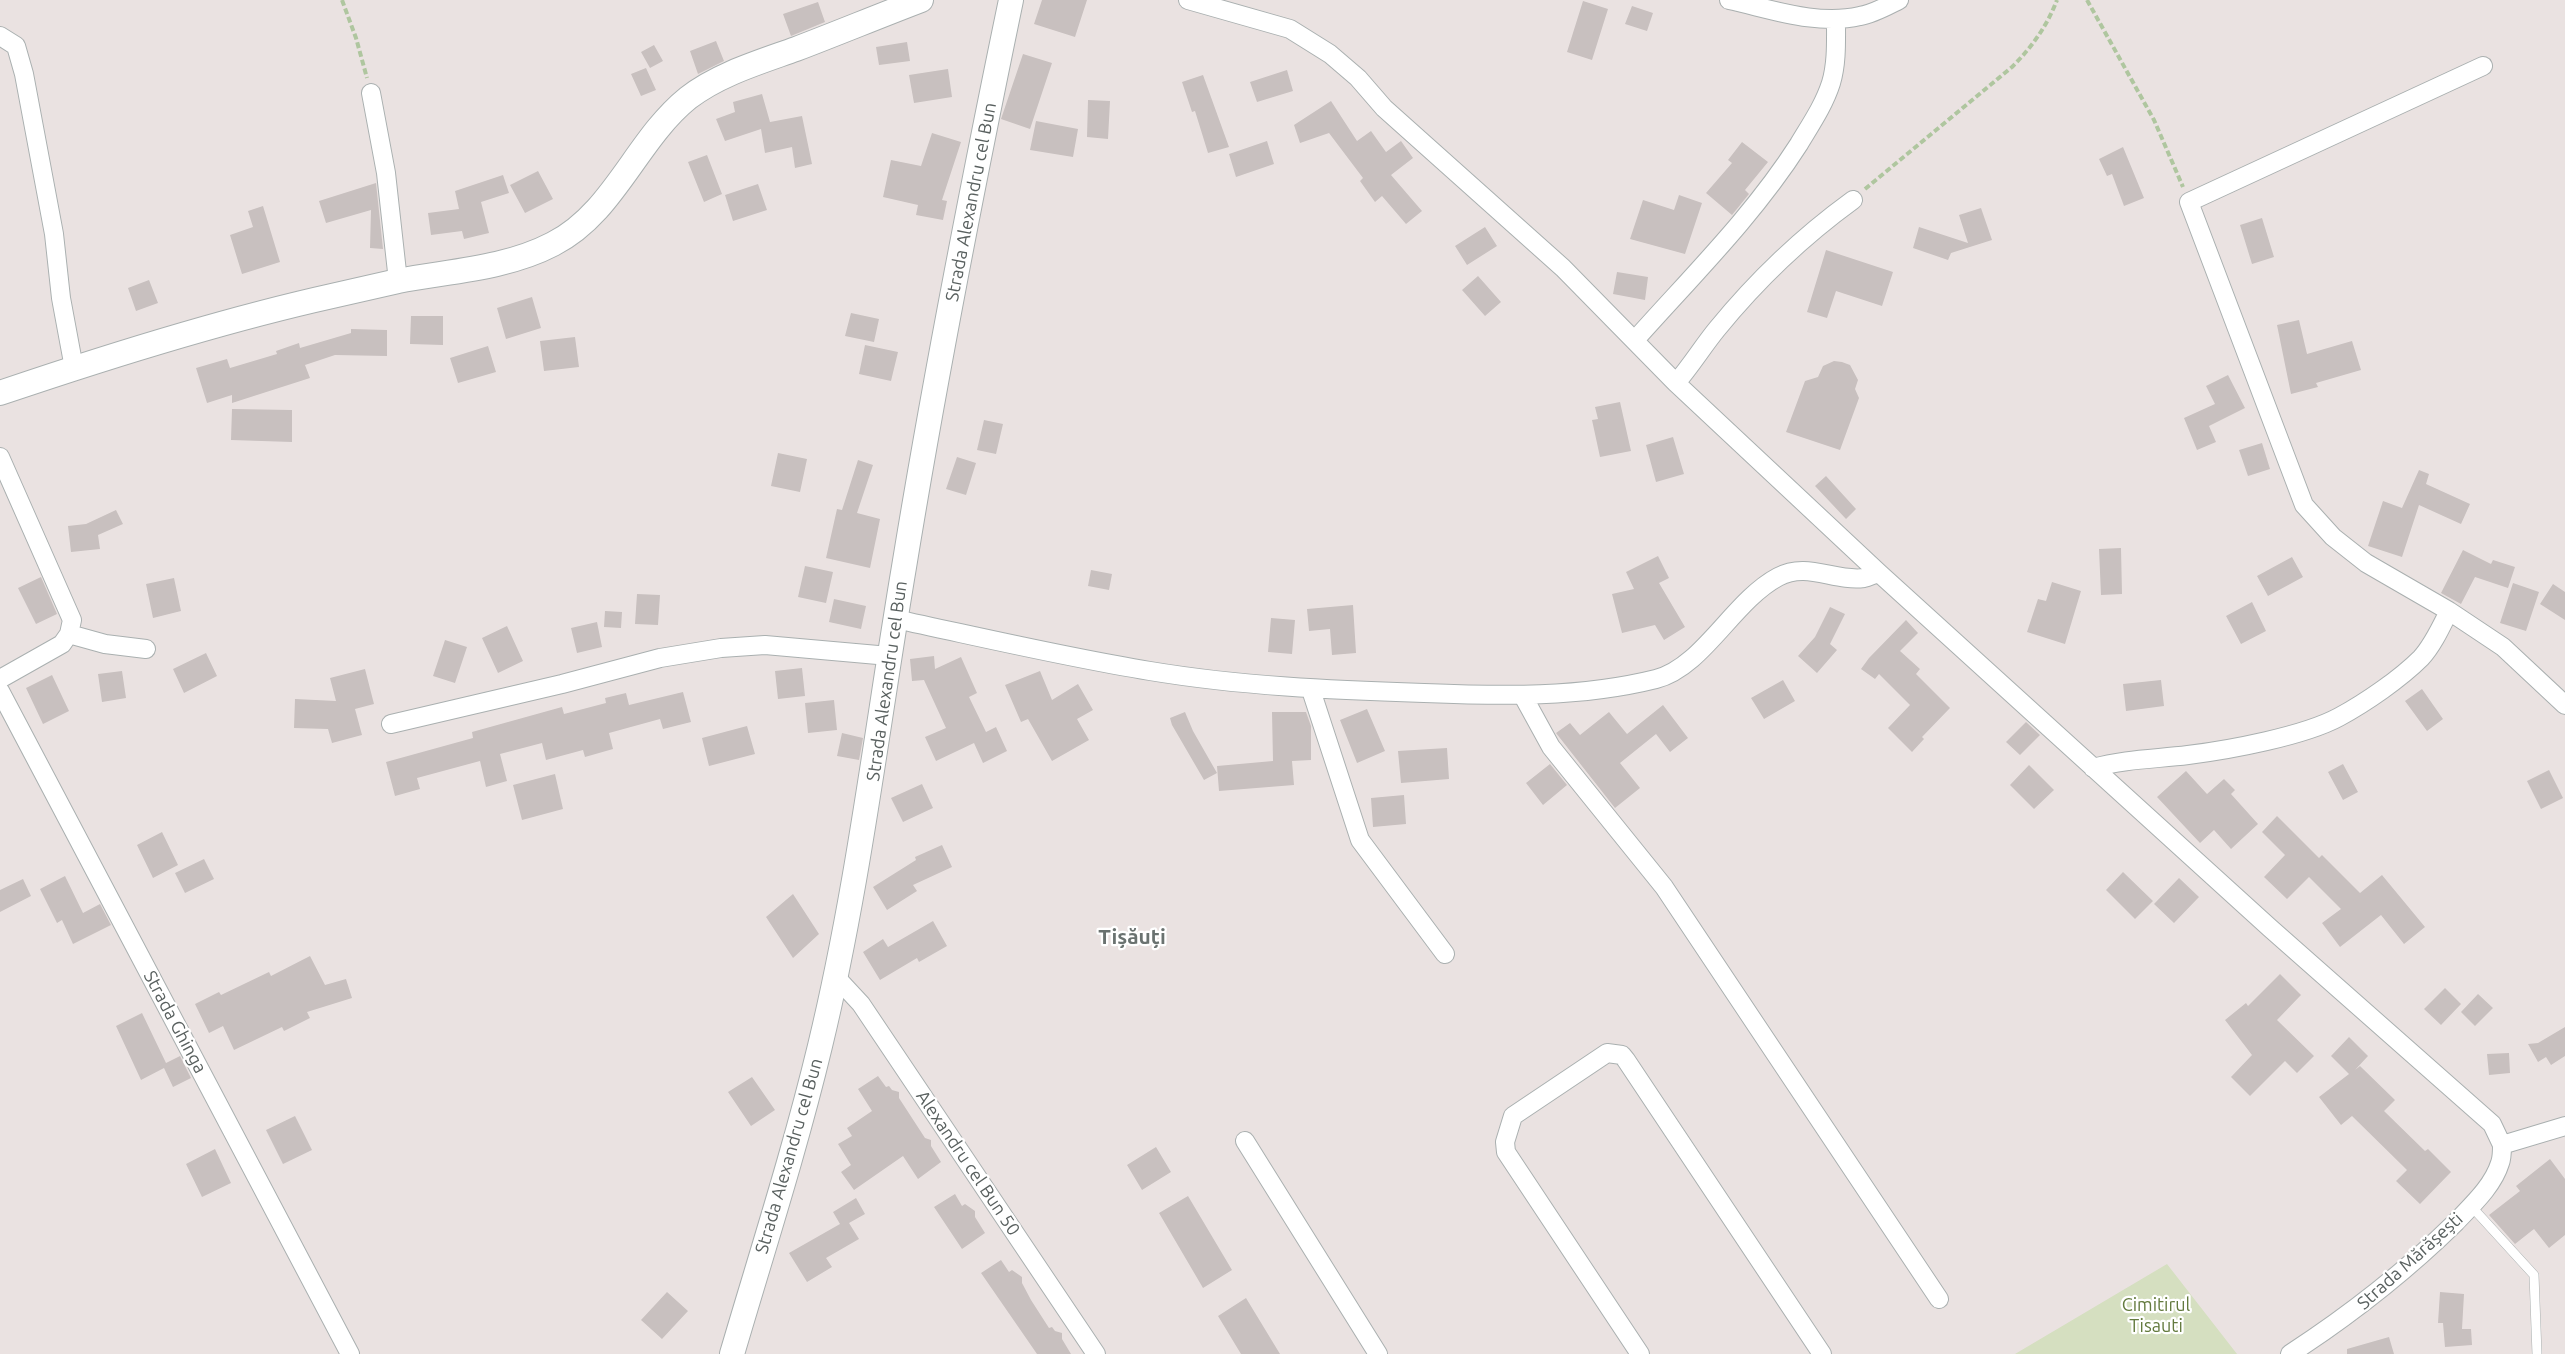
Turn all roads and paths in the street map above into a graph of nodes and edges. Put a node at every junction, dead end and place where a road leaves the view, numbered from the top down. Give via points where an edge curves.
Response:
1 (342, 0) edge
2 (921, 0) edge
3 (1011, 0) edge
4 (1188, 0) edge
5 (1730, 0) edge
6 (1899, 0) edge
7 (2057, 0) edge
8 (2087, 0) edge
9 (1836, 20) junction
10 (0, 36) edge
11 (2482, 66) dead end
12 (371, 93) joint
13 (1853, 200) joint
14 (2189, 202) junction
15 (398, 281) junction
16 (1635, 340) junction
17 (74, 368) junction
18 (1676, 383) junction
19 (0, 393) edge
20 (0, 457) edge
21 (1879, 573) junction
22 (2449, 610) junction
23 (895, 620) junction
24 (69, 634) junction
25 (146, 649) dead end
26 (890, 656) junction
27 (0, 680) edge
28 (1311, 690) junction
29 (0, 691) edge
30 (1523, 696) junction
31 (2565, 705) edge
32 (391, 724) dead end
33 (2093, 768) junction
34 (1445, 954) dead end
35 (835, 976) junction
36 (2565, 1126) edge
37 (1245, 1141) dead end
38 (2502, 1145) junction
39 (2471, 1206) junction
40 (1939, 1299) dead end
41 (350, 1354) edge
42 (732, 1354) edge
43 (1096, 1354) edge
44 (1378, 1354) edge
45 (1640, 1354) edge
46 (1822, 1354) edge
47 (2290, 1354) edge
48 (2537, 1354) edge

1 - 12 path
2 - 15 street via 703,88 664,122 593,214 573,233 552,245 460,272
3 - 23 street, Strada Alexandru cel Bun
4 - 16 street via 1290,29 1330,54 1426,147 1563,268
5 - 9 street
6 - 9 street via 1862,16
7 - 13 path via 2031,48 2012,67
8 - 14 path via 2154,120
9 - 16 street via 1834,67 1823,104 1788,161 1721,247
10 - 17 street via 16,46 24,74
11 - 14 street
12 - 15 street via 386,173
13 - 18 street via 1776,264 1716,330
14 - 22 street via 2304,504 2333,537 2366,563
15 - 17 street via 288,306
16 - 18 street
17 - 19 street
18 - 21 street
20 - 24 street via 72,620
21 - 30 street via 1863,578 1796,570 1781,575 1743,603 1673,674 1629,684
21 - 33 street
22 - 31 street via 2503,647
22 - 33 street via 2422,657 2338,717 2295,734 2189,755 2136,759
23 - 26 street, Strada Alexandru cel Bun
23 - 28 street via 1150,671
24 - 25 street
24 - 27 street via 62,644
26 - 32 street via 765,645 721,648 660,658
26 - 35 street, Strada Alexandru cel Bun via 874,768
28 - 30 street
28 - 34 street via 1360,840
29 - 41 street, Strada Ghinga
30 - 40 street via 1551,747 1664,887
33 - 38 street via 2492,1124
35 - 42 street, Strada Alexandru cel Bun via 820,1047
35 - 43 street, Alexandru cel Bun 50 via 861,1004
36 - 38 street
37 - 44 street
38 - 39 street, Strada Mărășești via 2501,1163 2493,1179
39 - 47 street, Strada Mărășești via 2390,1284
39 - 48 lane via 2534,1275
45 - 46 street via 1506,1152 1513,1116 1607,1053 1622,1055 1626,1060

